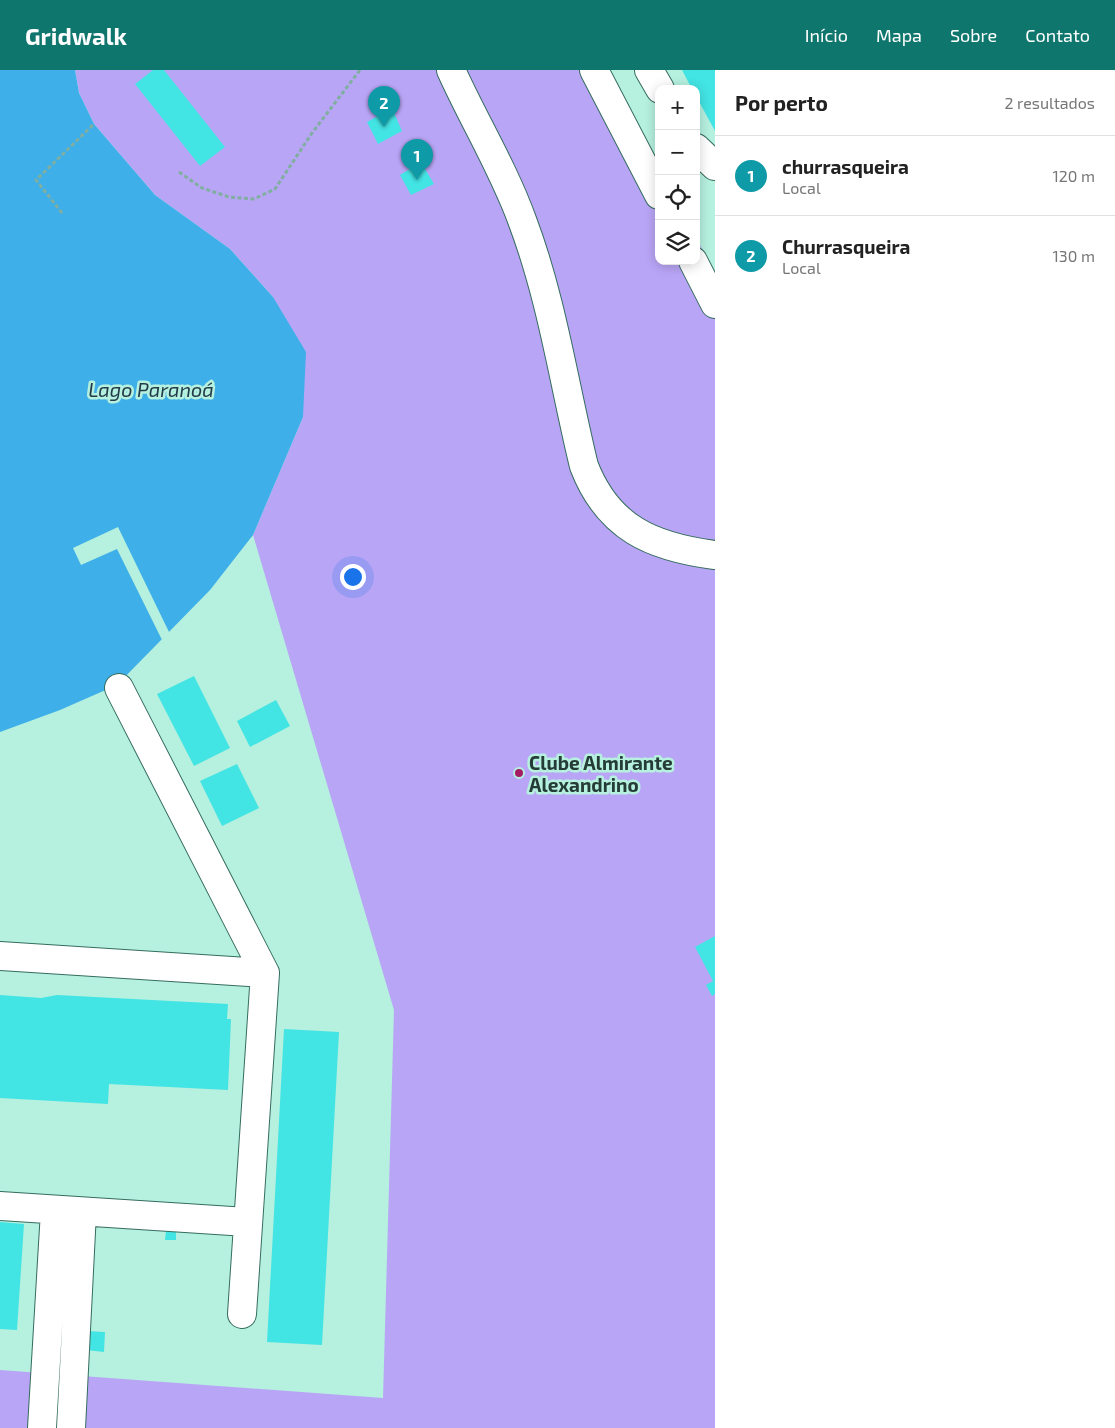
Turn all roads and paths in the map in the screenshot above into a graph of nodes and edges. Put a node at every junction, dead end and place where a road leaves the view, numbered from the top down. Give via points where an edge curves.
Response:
1 (360, 70) edge
2 (451, 70) edge
3 (594, 70) edge
4 (649, 70) edge
5 (658, 85) edge
6 (94, 124) dead end
7 (700, 152) edge
8 (715, 166) edge
9 (180, 172) dead end
10 (655, 187) edge
11 (62, 213) dead end
12 (695, 265) edge
13 (715, 304) edge
14 (715, 555) edge
15 (118, 688) dead end
16 (0, 956) edge
17 (265, 973) junction
18 (0, 1206) edge
19 (55, 1211) junction
20 (82, 1212) junction
21 (247, 1222) junction
22 (242, 1314) dead end
23 (42, 1428) edge
24 (71, 1428) edge

1 - 9 path via 275,189 254,199 229,197 202,188
2 - 14 street via 501,169 522,220 546,301 591,484 615,516 635,531 685,550
3 - 10 street
4 - 5 street
6 - 11 path via 36,180
7 - 8 street
12 - 13 street
15 - 17 street
16 - 17 street
17 - 21 street
18 - 19 street
19 - 20 street
19 - 23 street
20 - 21 street
20 - 24 street
21 - 22 street

